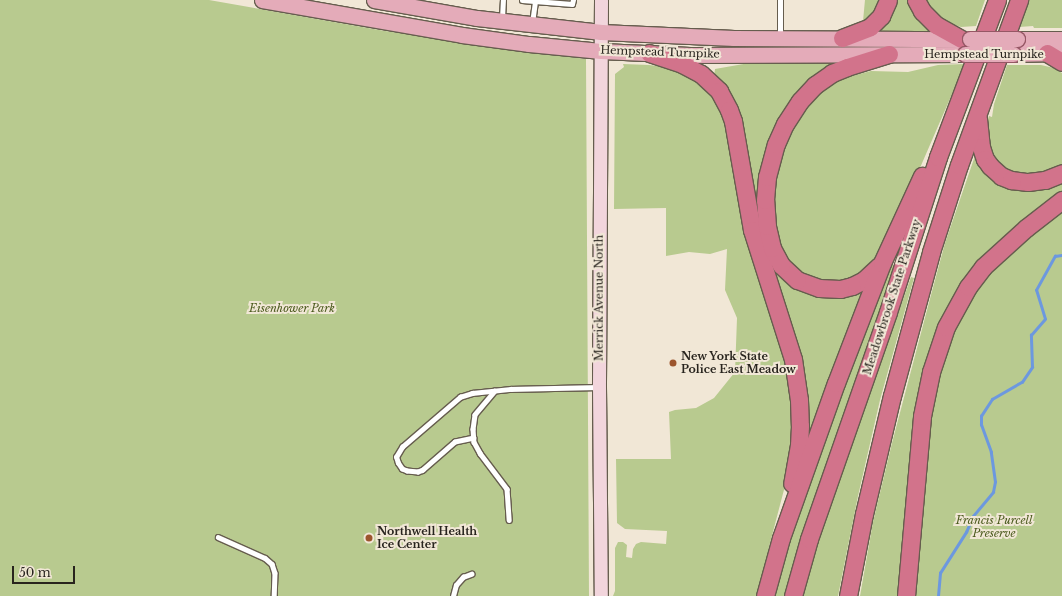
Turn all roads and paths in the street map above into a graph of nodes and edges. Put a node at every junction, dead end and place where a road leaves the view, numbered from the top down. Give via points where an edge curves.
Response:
1 (262, 0) edge
2 (374, 0) edge
3 (503, 0) edge
4 (522, 0) edge
5 (572, 0) edge
6 (601, 0) edge
7 (780, 0) edge
8 (888, 0) edge
9 (916, 0) edge
10 (997, 0) edge
11 (1020, 0) edge
12 (535, 1) edge
13 (501, 21) junction
14 (532, 25) junction
15 (601, 32) junction
16 (842, 38) junction
17 (780, 39) junction
18 (1062, 39) edge
19 (965, 44) junction
20 (601, 51) junction
21 (1054, 53) edge
22 (649, 54) junction
23 (889, 54) junction
24 (1062, 62) edge
25 (969, 74) junction
26 (977, 116) junction
27 (1062, 173) edge
28 (1062, 200) edge
29 (882, 263) junction
30 (599, 387) junction
31 (495, 391) junction
32 (474, 438) junction
33 (509, 520) dead end
34 (218, 538) dead end
35 (781, 538) junction
36 (471, 574) dead end
37 (274, 596) edge
38 (453, 596) edge
39 (601, 596) edge
40 (765, 596) edge
41 (793, 596) edge
42 (848, 596) edge
43 (906, 596) edge

1 - 20 main road, Hempstead Turnpike via 462,36
2 - 13 main road, Hempstead Turnpike
3 - 13 lane
4 - 12 lane
5 - 12 lane via 572,4
6 - 15 main road, Merrick Avenue North
7 - 17 lane
8 - 16 highway via 881,16 870,27
9 - 19 highway via 922,11 936,25
10 - 25 highway, Meadowbrook State Parkway
11 - 26 highway, Meadowbrook State Parkway
12 - 14 lane
13 - 14 main road, Hempstead Turnpike
14 - 15 main road, Hempstead Turnpike
15 - 17 main road, Hempstead Turnpike
15 - 20 main road, Merrick Avenue North
16 - 17 main road, Hempstead Turnpike
16 - 19 main road, Hempstead Turnpike
18 - 19 main road, Hempstead Turnpike, bridge via 1018,39
19 - 21 main road, Hempstead Turnpike, bridge via 1013,54
19 - 23 main road, Hempstead Turnpike
20 - 22 main road, Hempstead Turnpike
20 - 30 main road, Merrick Avenue North
21 - 24 highway
22 - 23 main road, Hempstead Turnpike
22 - 35 highway via 682,64 707,78 723,97 732,121 752,230 787,337 799,400 799,445
23 - 29 highway via 832,73 815,85 800,101 776,144 765,200 766,226 772,248 781,265 797,280 819,288 840,289 864,280
25 - 29 highway
25 - 41 highway, Meadowbrook State Parkway via 938,156 888,312 809,539
26 - 27 highway via 981,147 985,159 995,172 1011,180 1028,182 1045,180
26 - 42 highway, Meadowbrook State Parkway via 931,252 892,396
28 - 43 highway via 983,267 968,287 946,326 931,372 922,416
29 - 35 highway
30 - 31 lane
30 - 39 main road, Merrick Avenue North
31 - 32 lane via 475,415
31 - 32 lane via 460,397 402,447 396,457 402,469 418,472 455,442
32 - 33 lane via 480,454 507,489
34 - 37 lane via 272,564 275,573
35 - 40 highway
36 - 38 lane via 463,577 456,585

